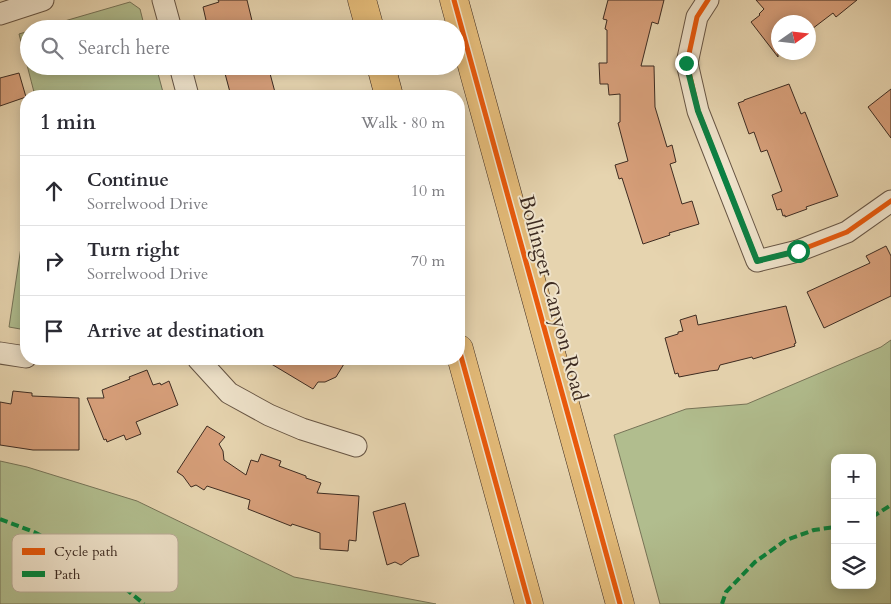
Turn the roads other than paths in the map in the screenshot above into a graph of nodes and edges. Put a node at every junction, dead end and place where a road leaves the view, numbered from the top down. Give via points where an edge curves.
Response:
1 (43, 0) edge
2 (163, 0) edge
3 (362, 0) edge
4 (454, 0) edge
5 (708, 0) edge
6 (0, 14) edge
7 (169, 20) edge
8 (368, 20) edge
9 (459, 20) edge
10 (465, 40) edge
11 (182, 75) edge
12 (383, 75) edge
13 (186, 90) edge
14 (387, 90) edge
15 (891, 201) edge
16 (0, 353) edge
17 (20, 356) edge
18 (203, 365) edge
19 (463, 365) edge
20 (356, 446) dead end
21 (530, 604) edge
22 (620, 604) edge

1 - 6 street
2 - 7 street
3 - 8 main road
4 - 9 main road, Bollinger Canyon Road
5 - 15 street via 697,17 686,63 698,111 757,261 798,251 847,232
10 - 22 main road, Bollinger Canyon Road
11 - 13 street
12 - 14 main road
16 - 17 street
18 - 20 street via 229,393 269,415
19 - 21 main road

